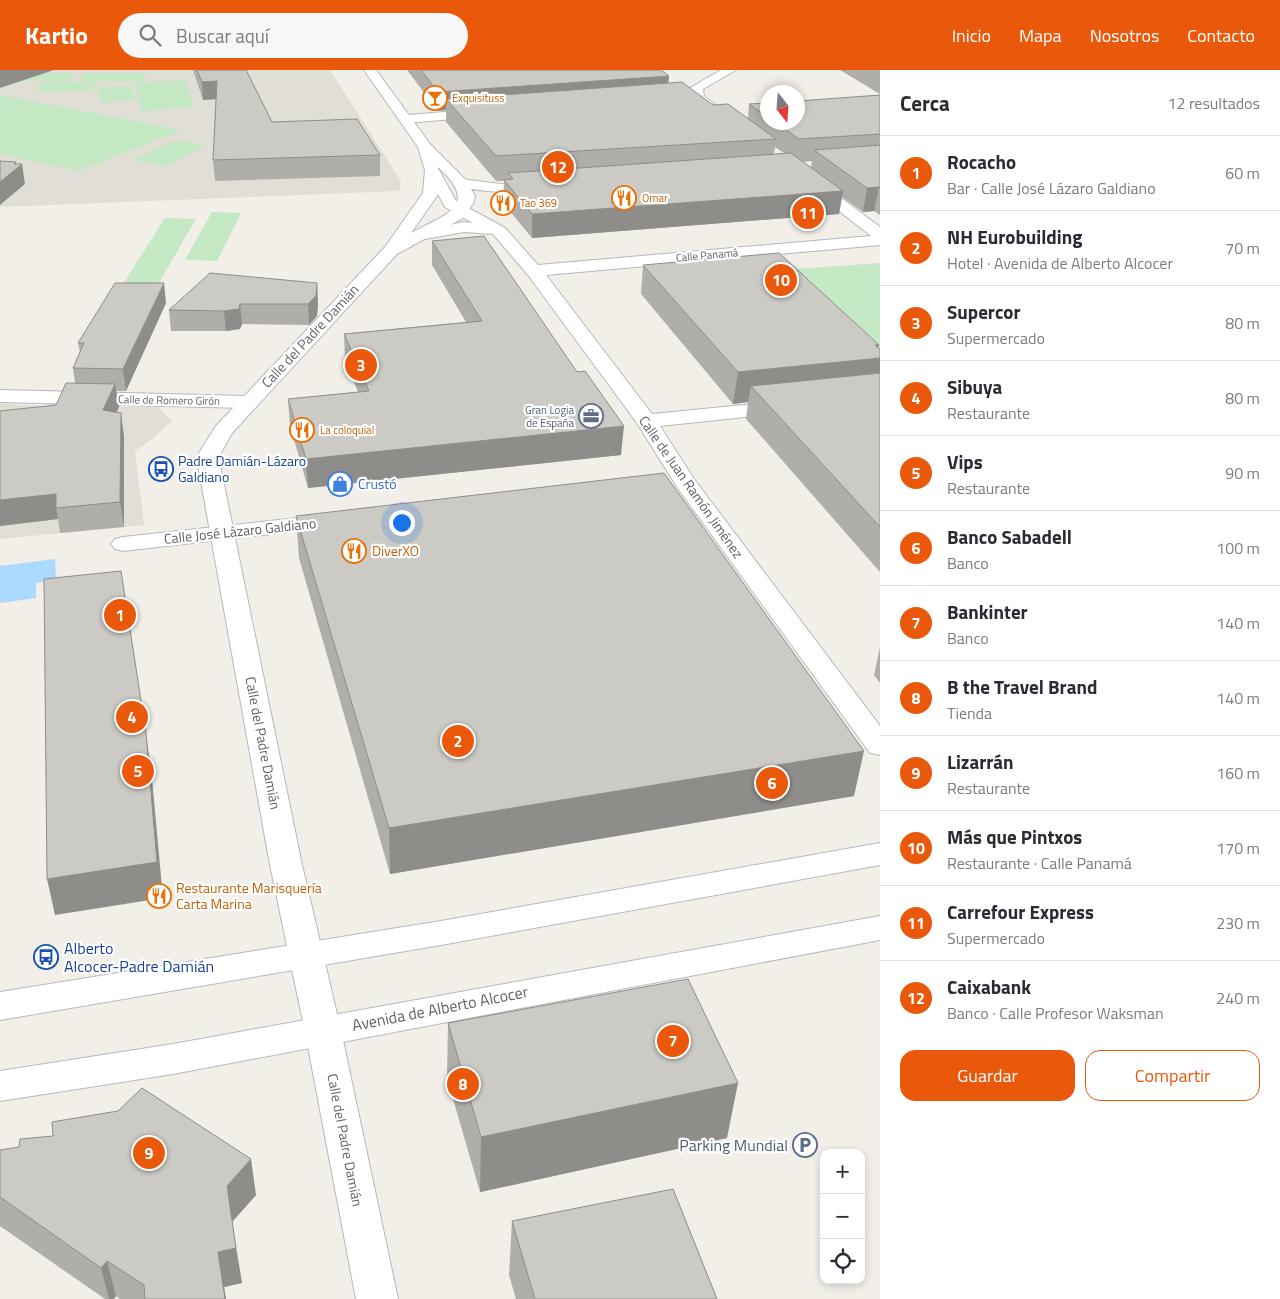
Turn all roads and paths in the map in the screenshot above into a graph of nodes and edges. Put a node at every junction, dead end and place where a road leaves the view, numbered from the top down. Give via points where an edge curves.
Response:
1 (370, 70) edge
2 (730, 70) edge
3 (499, 112) edge
4 (406, 118) junction
5 (737, 127) edge
6 (425, 147) junction
7 (432, 170) junction
8 (799, 174) edge
9 (461, 183) junction
10 (558, 185) edge
11 (501, 189) junction
12 (461, 212) junction
13 (872, 223) edge
14 (499, 231) junction
15 (425, 234) junction
16 (880, 235) edge
17 (880, 240) edge
18 (391, 250) junction
19 (534, 271) junction
20 (0, 396) edge
21 (248, 402) junction
22 (802, 405) edge
23 (646, 421) junction
24 (352, 518) edge
25 (222, 533) junction
26 (123, 544) dead end
27 (880, 746) edge
28 (880, 854) edge
29 (880, 928) edge
30 (307, 954) junction
31 (0, 1006) edge
32 (323, 1031) junction
33 (0, 1086) edge
34 (377, 1299) edge

1 - 4 street, Calle del Padre Damián
2 - 5 street via 696,88 692,99
3 - 4 street
4 - 6 street, Calle del Padre Damián
6 - 7 street, Calle del Padre Damián
6 - 9 street, Calle del Padre Damián
7 - 12 street, Calle del Padre Damián via 448,200
7 - 18 street, Calle del Padre Damián via 431,193
8 - 13 street
9 - 11 street
9 - 12 street via 467,196
10 - 11 street
11 - 14 street via 488,204 488,211
12 - 14 street, Calle del Padre Damián
12 - 15 street, Calle del Padre Damián
13 - 16 street
14 - 15 street, Calle del Padre Damián via 464,227
14 - 19 street, Calle de Juan Ramón Jiménez
15 - 18 street, Calle del Padre Damián
17 - 19 street, Calle Panamá
18 - 21 street, Calle del Padre Damián
19 - 23 street, Calle de Juan Ramón Jiménez
20 - 21 street, Calle de Romero Girón
21 - 25 street, Calle del Padre Damián via 223,430 210,453 208,466
22 - 23 street
23 - 27 street, Calle de Juan Ramón Jiménez via 675,483
24 - 25 street, Calle José Lázaro Galdiano
25 - 26 street, Calle José Lázaro Galdiano
25 - 30 street, Calle del Padre Damián via 286,865
28 - 30 street
29 - 32 street, Avenida de Alberto Alcocer
30 - 31 street
30 - 32 street, Calle del Padre Damián
32 - 33 street, Avenida de Alberto Alcocer
32 - 34 street, Calle del Padre Damián

